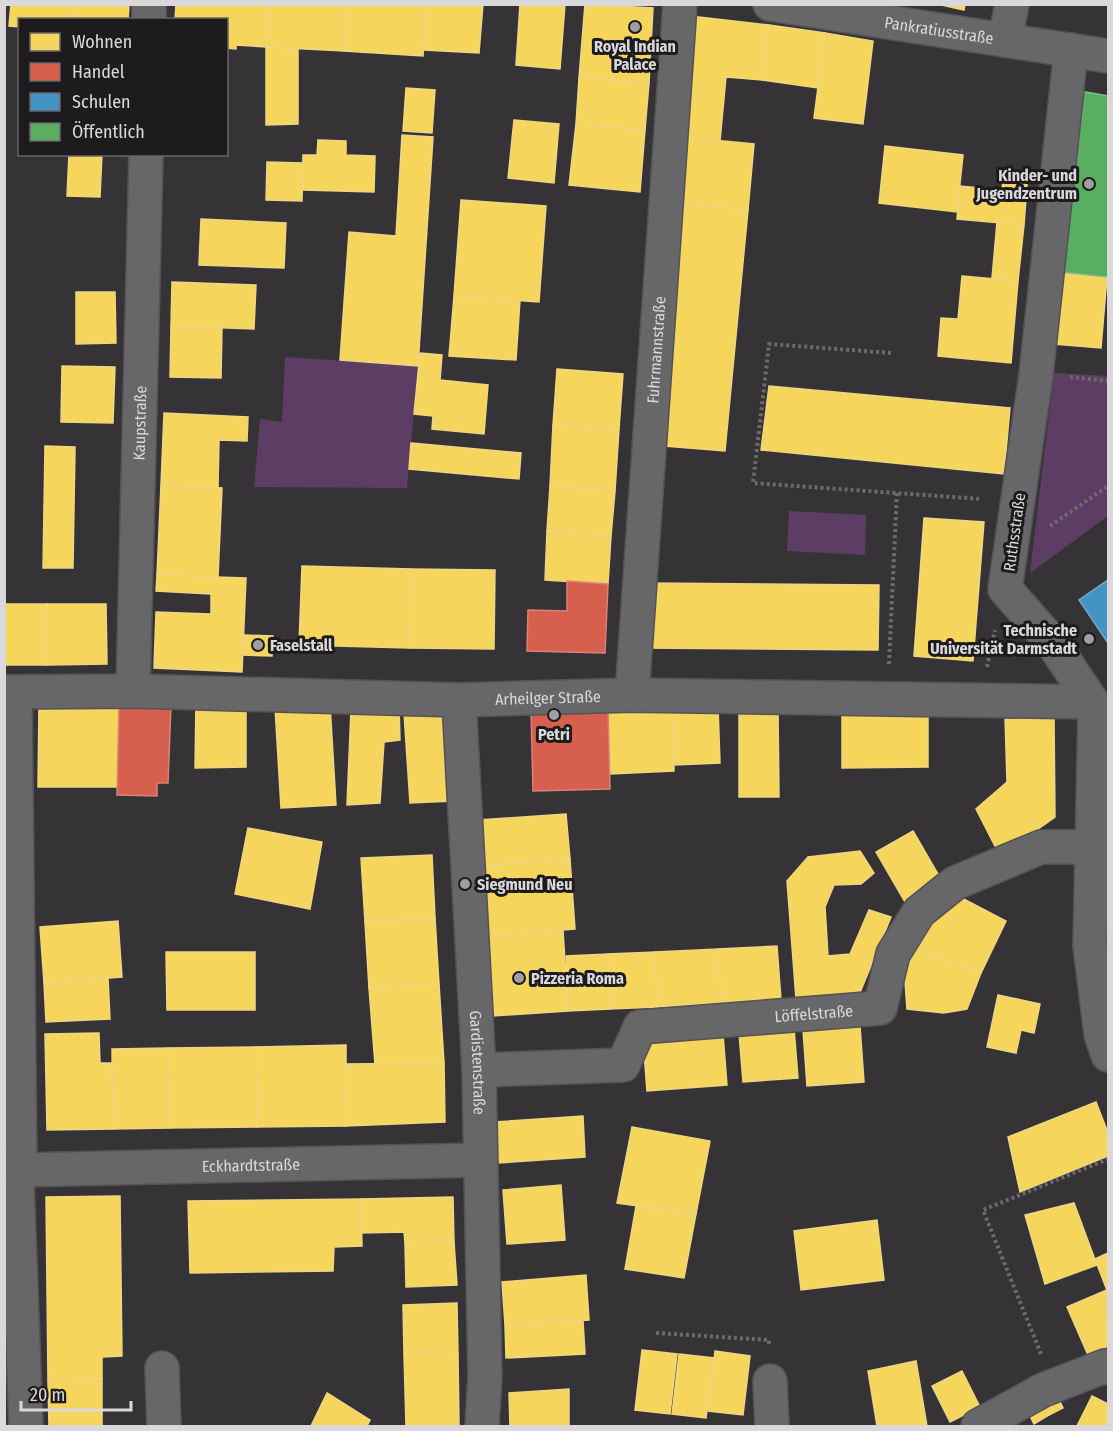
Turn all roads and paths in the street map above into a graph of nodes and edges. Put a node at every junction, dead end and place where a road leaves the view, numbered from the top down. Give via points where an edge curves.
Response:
1 (680, 4) edge
2 (770, 4) edge
3 (1012, 4) edge
4 (1005, 40) junction
5 (1071, 50) junction
6 (1108, 56) edge
7 (146, 156) edge
8 (891, 353) dead end
9 (1108, 486) edge
10 (897, 491) junction
11 (1018, 502) junction
12 (1012, 552) junction
13 (1005, 589) junction
14 (133, 691) junction
15 (10, 692) edge
16 (632, 695) junction
17 (888, 698) junction
18 (980, 699) junction
19 (459, 700) junction
20 (1092, 702) junction
21 (1091, 847) junction
22 (1108, 1055) edge
23 (479, 1070) junction
24 (1108, 1159) edge
25 (480, 1160) junction
26 (12, 1167) edge
27 (656, 1333) dead end
28 (162, 1368) dead end
29 (1108, 1368) edge
30 (770, 1381) joint
31 (1054, 1385) junction
32 (27, 1426) edge
33 (164, 1426) edge
34 (482, 1426) edge
35 (772, 1426) edge
36 (978, 1426) edge

1 - 16 street, Fuhrmannstraße
2 - 4 street, Pankratiusstraße
3 - 4 street
4 - 5 street, Pankratiusstraße
5 - 6 street, Pankratiusstraße
5 - 11 street, Ruthsstraße via 1036,375
7 - 14 street, Kaupstraße
8 - 10 path via 769,344 753,483
9 - 12 path
10 - 11 path
10 - 17 path
11 - 12 street, Ruthsstraße
12 - 13 street, Ruthsstraße
13 - 18 path
13 - 20 street, Ruthsstraße via 1052,642
14 - 15 street, Arheilger Straße
14 - 19 street, Arheilger Straße
15 - 26 street
16 - 17 street, Arheilger Straße
16 - 19 street, Arheilger Straße
17 - 18 street, Arheilger Straße
18 - 20 street, Arheilger Straße
19 - 23 street, Gardistenstraße
20 - 21 street, Ruthsstraße via 1095,711
21 - 22 street, Ruthsstraße via 1091,957 1101,1034
21 - 23 street, Löffelstraße via 1041,847 956,883 919,912 893,954 880,1008 640,1027 623,1065
23 - 25 street, Gardistenstraße
24 - 31 path via 983,1210
25 - 26 street, Eckhardtstraße
25 - 34 street, Gardistenstraße via 485,1377
26 - 32 street via 17,1182
27 - 30 path via 769,1340
28 - 33 street
29 - 31 street
30 - 35 street
31 - 36 street

